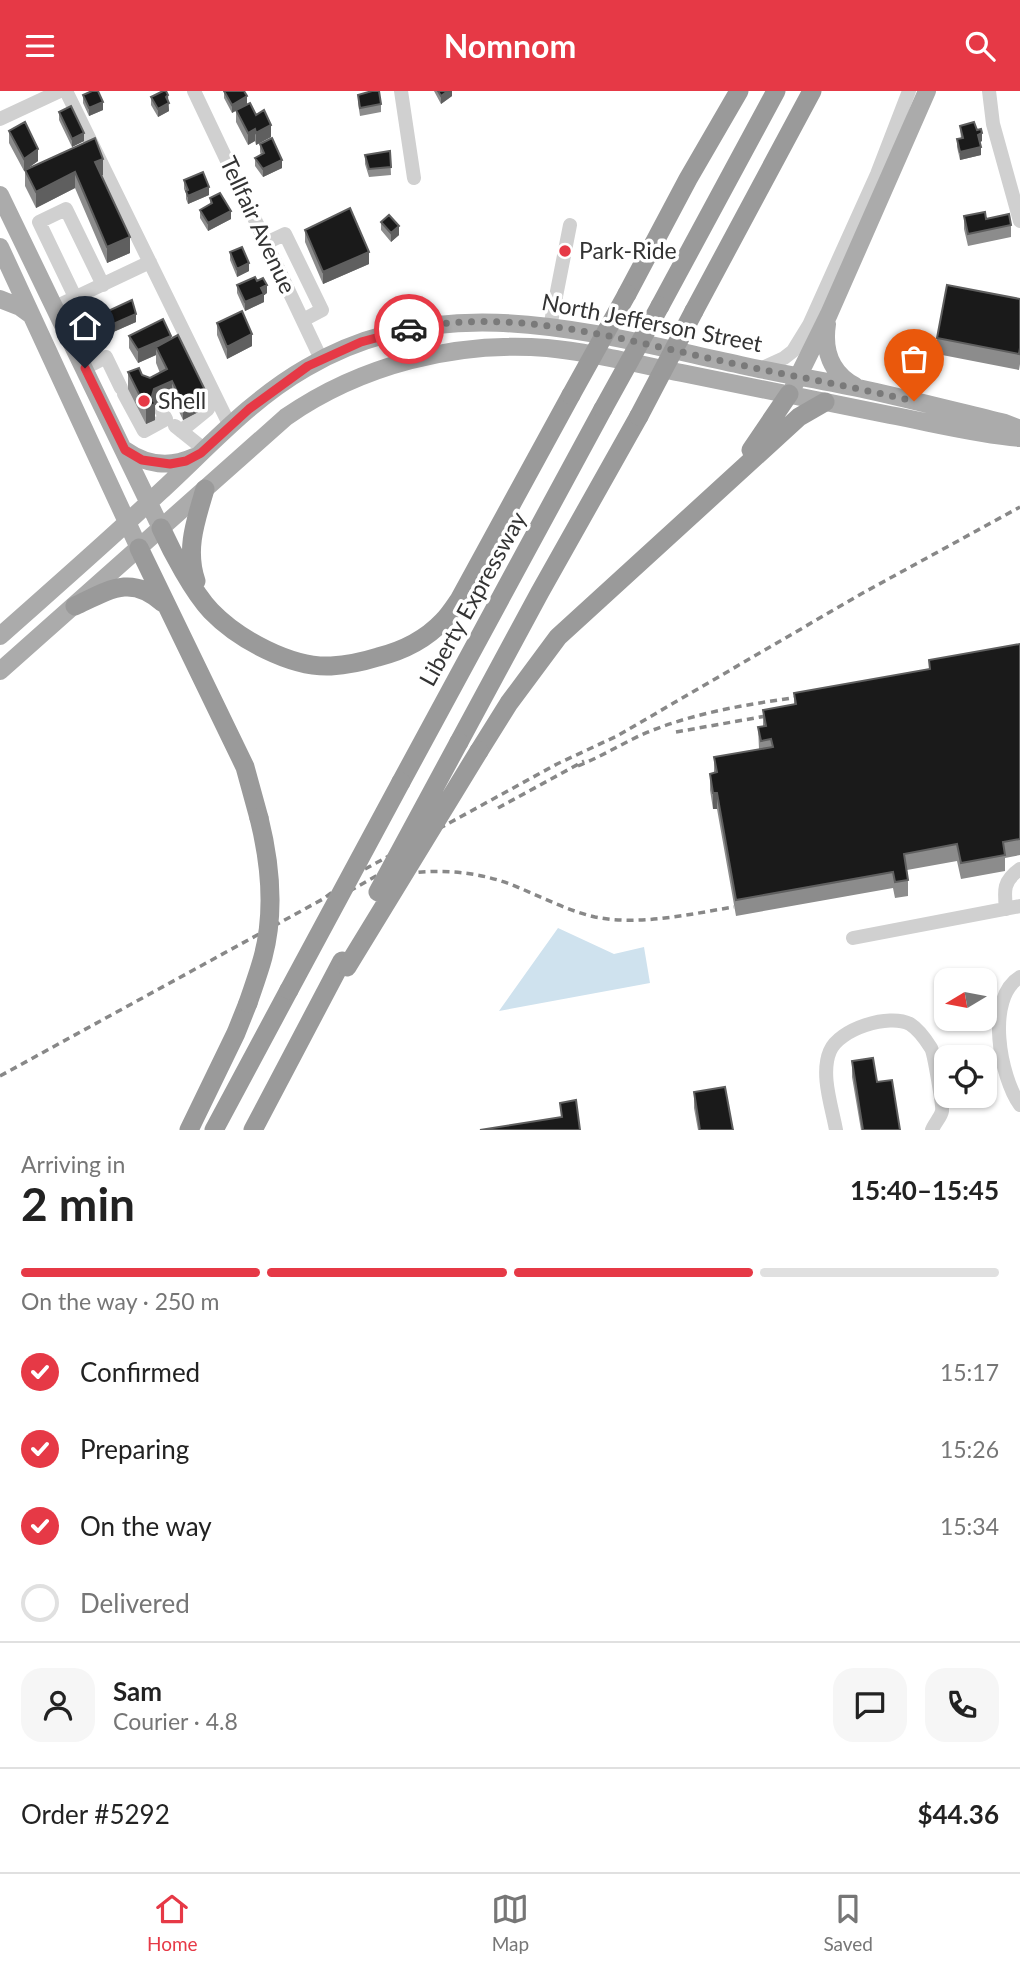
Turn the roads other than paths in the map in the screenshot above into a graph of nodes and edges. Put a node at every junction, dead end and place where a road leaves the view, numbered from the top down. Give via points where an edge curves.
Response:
1 (60, 91) edge
2 (66, 91) edge
3 (194, 91) edge
4 (401, 91) edge
5 (739, 91) edge
6 (776, 91) edge
7 (812, 91) edge
8 (909, 91) edge
9 (927, 91) edge
10 (989, 91) edge
11 (0, 119) edge
12 (414, 178) dead end
13 (0, 195) edge
14 (1020, 221) edge
15 (39, 222) junction
16 (570, 225) dead end
17 (18, 232) junction
18 (267, 243) junction
19 (1, 258) edge
20 (150, 262) junction
21 (103, 285) junction
22 (75, 297) junction
23 (0, 299) edge
24 (55, 307) junction
25 (829, 314) junction
26 (31, 315) junction
27 (303, 320) junction
28 (550, 327) junction
29 (321, 359) junction
30 (85, 368) junction
31 (760, 369) junction
32 (794, 386) junction
33 (211, 387) junction
34 (868, 390) junction
35 (127, 392) junction
36 (825, 402) junction
37 (103, 405) junction
38 (230, 426) junction
39 (1020, 429) edge
40 (181, 431) junction
41 (1020, 437) edge
42 (125, 450) junction
43 (203, 452) junction
44 (733, 477) junction
45 (205, 489) junction
46 (148, 503) junction
47 (127, 522) junction
48 (161, 528) junction
49 (139, 548) junction
50 (202, 599) junction
51 (75, 606) junction
52 (167, 607) junction
53 (0, 636) edge
54 (0, 671) edge
55 (1020, 869) edge
56 (1013, 907) edge
57 (853, 938) dead end
58 (344, 964) junction
59 (1020, 977) edge
60 (1020, 1104) edge
61 (189, 1130) edge
62 (214, 1130) edge
63 (253, 1130) edge
64 (836, 1130) edge
65 (932, 1130) edge

1 - 11 street
2 - 20 street
3 - 18 street, Tellfair Avenue
4 - 12 street
5 - 50 highway, bridge via 444,621 394,653 327,666 283,657 247,642
6 - 62 highway, Liberty Expressway, bridge
7 - 58 highway, bridge via 459,742
8 - 31 street via 809,325 793,351
9 - 25 main road
10 - 14 street via 993,124
13 - 17 main road
15 - 17 street
15 - 21 street via 65,209
15 - 22 street
16 - 28 street
17 - 24 main road
18 - 27 street, Tellfair Avenue
18 - 27 street via 285,234 322,310
19 - 26 main road
20 - 21 street
20 - 33 street
21 - 22 street
22 - 24 street
23 - 26 main road
24 - 30 main road
25 - 32 main road
25 - 34 main road via 826,343 832,364 846,381
26 - 47 main road
27 - 29 street, Tellfair Avenue
28 - 29 main road, North Jefferson Street via 480,321 426,326 379,336
28 - 31 main road, North Jefferson Street
29 - 38 main road, North Jefferson Street
30 - 35 street via 106,357
30 - 37 main road
31 - 32 main road, North Jefferson Street
32 - 34 main road, North Jefferson Street
32 - 36 main road, North Jefferson Street
32 - 44 highway
32 - 45 main road, North Jefferson Street via 556,349 493,348 443,354 377,369 318,396 271,429
33 - 38 street
33 - 40 street via 208,409
34 - 39 main road, North Jefferson Street
35 - 37 street
35 - 40 street
36 - 41 main road, North Jefferson Street
36 - 44 highway via 805,412
37 - 42 main road
38 - 43 main road, North Jefferson Street
40 - 43 street
42 - 43 main road via 161,464 186,461
42 - 46 main road
43 - 46 main road, North Jefferson Street
44 - 58 highway, bridge via 558,637 509,703
45 - 48 main road, North Jefferson Street
45 - 50 highway via 191,554
46 - 47 main road, North Jefferson Street
46 - 48 main road
47 - 49 main road
47 - 53 main road, North Jefferson Street
48 - 49 main road, North Jefferson Street
48 - 50 highway
49 - 51 main road
49 - 52 highway
51 - 52 highway via 113,588 130,587 150,592
51 - 54 main road
52 - 61 highway, bridge via 245,767 269,877 264,954 236,1033
55 - 56 street via 1004,889
56 - 57 street
58 - 63 highway via 327,987
59 - 60 street via 1003,995 998,1024 1007,1083
64 - 65 street via 827,1072 830,1052 838,1038 854,1028 892,1020 908,1023 932,1050 942,1111

